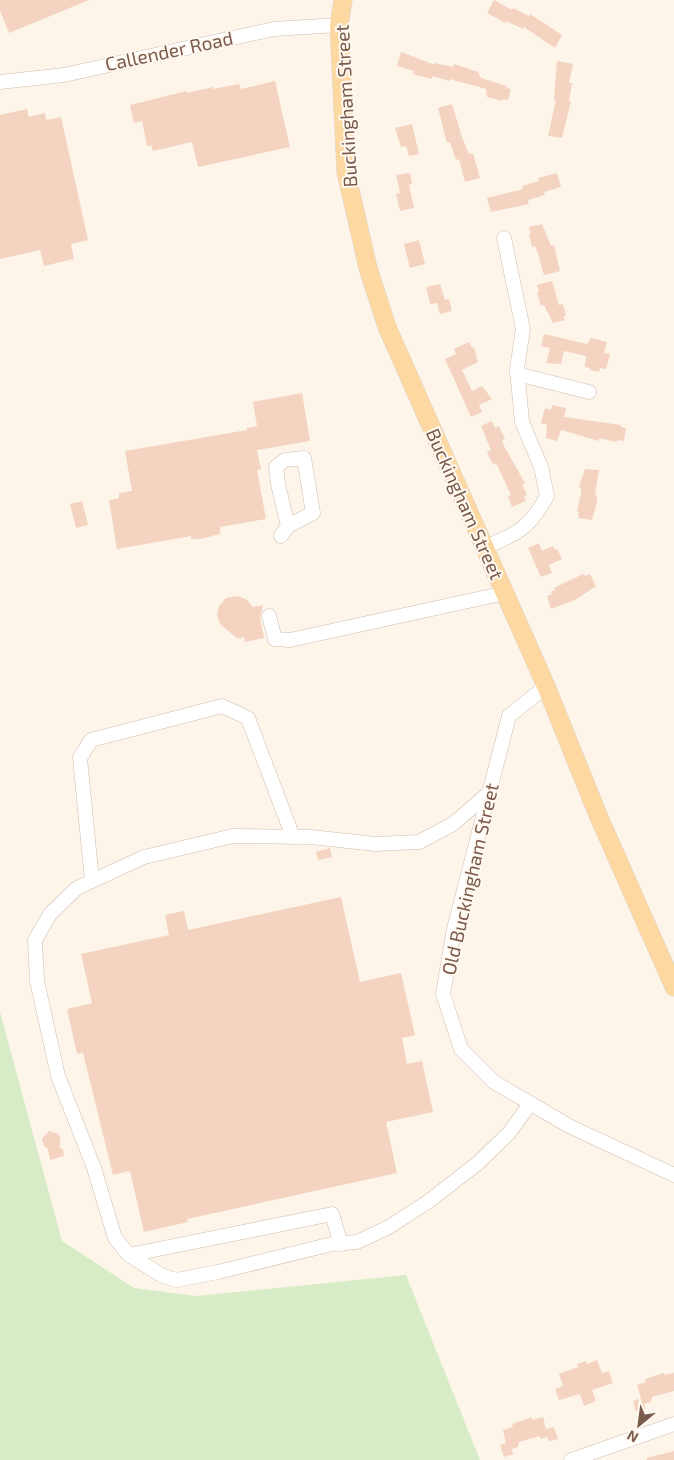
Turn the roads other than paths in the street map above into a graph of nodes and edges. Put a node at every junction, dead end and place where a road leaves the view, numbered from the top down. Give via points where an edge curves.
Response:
1 (343, 0) edge
2 (339, 25) junction
3 (0, 82) edge
4 (504, 238) dead end
5 (517, 374) junction
6 (589, 392) dead end
7 (284, 531) joint
8 (485, 546) junction
9 (505, 593) junction
10 (269, 616) dead end
11 (546, 686) junction
12 (490, 792) junction
13 (293, 837) junction
14 (92, 881) junction
15 (674, 987) edge
16 (530, 1104) junction
17 (674, 1176) edge
18 (341, 1244) junction
19 (129, 1256) junction
20 (674, 1424) edge
21 (601, 1455) edge
22 (571, 1460) edge

1 - 2 main road, Buckingham Street
2 - 3 street, Callender Road via 274,29 64,75
2 - 8 main road, Buckingham Street via 346,172 368,268 398,352
4 - 5 street via 523,329
5 - 6 street
5 - 8 street via 522,422 541,467 547,496 535,518 508,538
7 - 7 street via 276,467 285,460 304,458 313,513
8 - 9 main road, Buckingham Street
9 - 10 street via 290,640 275,639
9 - 11 main road, Buckingham Street
11 - 12 street, Old Buckingham Street via 509,716
11 - 15 main road, Buckingham Street via 598,815
12 - 13 street via 453,824 419,842 375,844
12 - 16 street, Old Buckingham Street via 454,929 443,994 462,1049 494,1082
13 - 14 street via 233,836 144,857
13 - 14 street via 248,718 222,706 91,740 80,758
14 - 19 street via 77,888 50,914 35,940 37,981 58,1076 94,1168 115,1238
16 - 17 street, Old Buckingham Street
16 - 18 street via 508,1133 478,1163 429,1201 388,1227 357,1242
18 - 19 street via 176,1280
18 - 19 street via 332,1214
20 - 21 street
21 - 22 street

